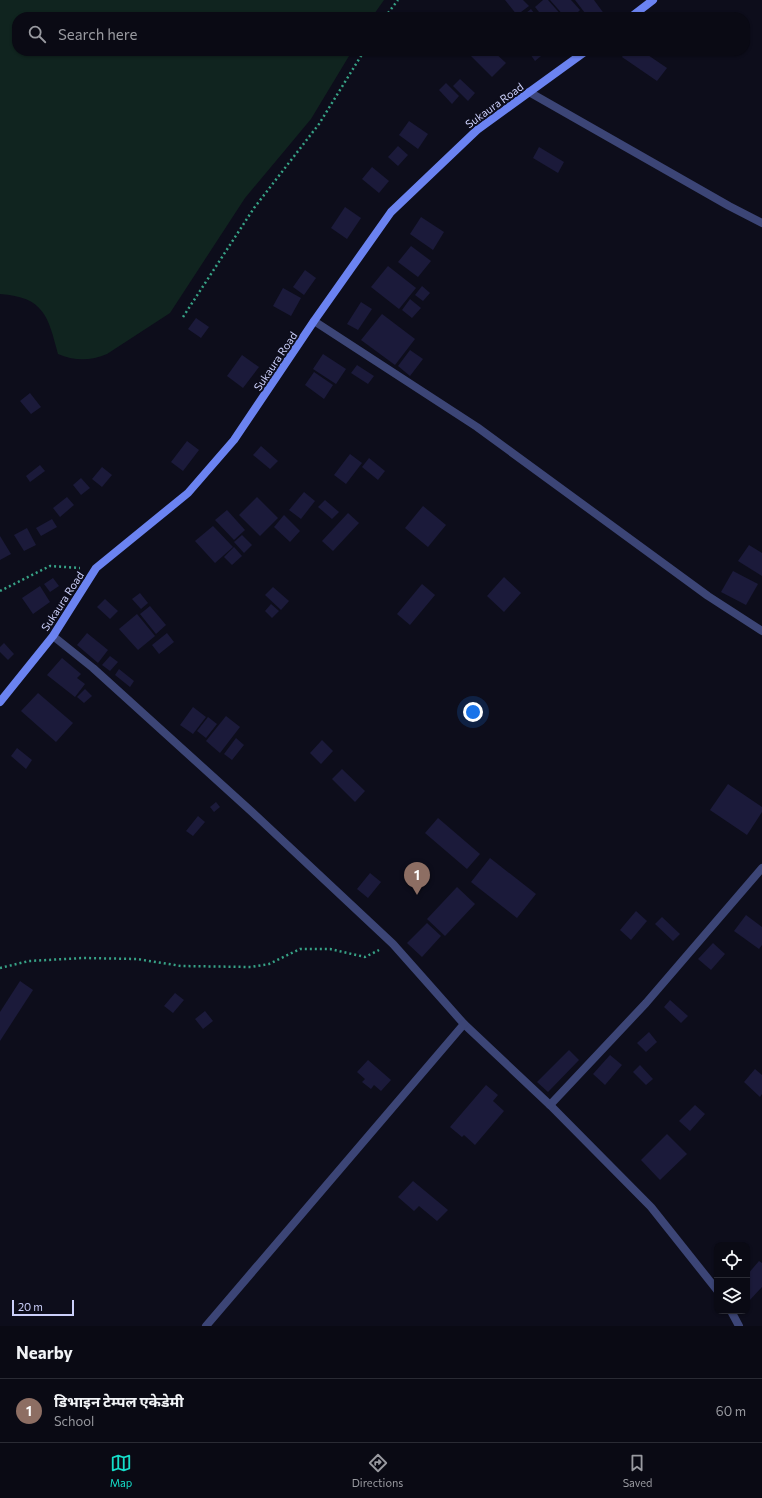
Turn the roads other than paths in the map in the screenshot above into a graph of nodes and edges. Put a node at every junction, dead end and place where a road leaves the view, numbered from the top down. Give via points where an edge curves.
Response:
1 (653, 0) edge
2 (637, 12) edge
3 (579, 56) edge
4 (529, 92) junction
5 (762, 222) edge
6 (314, 321) junction
7 (762, 631) edge
8 (53, 636) junction
9 (0, 702) edge
10 (762, 868) edge
11 (464, 1024) junction
12 (550, 1104) junction
13 (714, 1286) edge
14 (732, 1314) edge
15 (206, 1326) edge
16 (739, 1326) edge

1 - 2 street
3 - 4 street, Sukaura Road
4 - 5 street via 729,206
4 - 6 street, Sukaura Road via 477,130 391,212
6 - 7 street via 477,427 708,596
6 - 8 street, Sukaura Road via 234,440 188,493 96,568
8 - 9 street, Sukaura Road
8 - 11 street via 98,673 252,812 393,944
10 - 12 street via 646,1002
11 - 12 street
11 - 15 street
12 - 13 street via 651,1207
14 - 16 street

